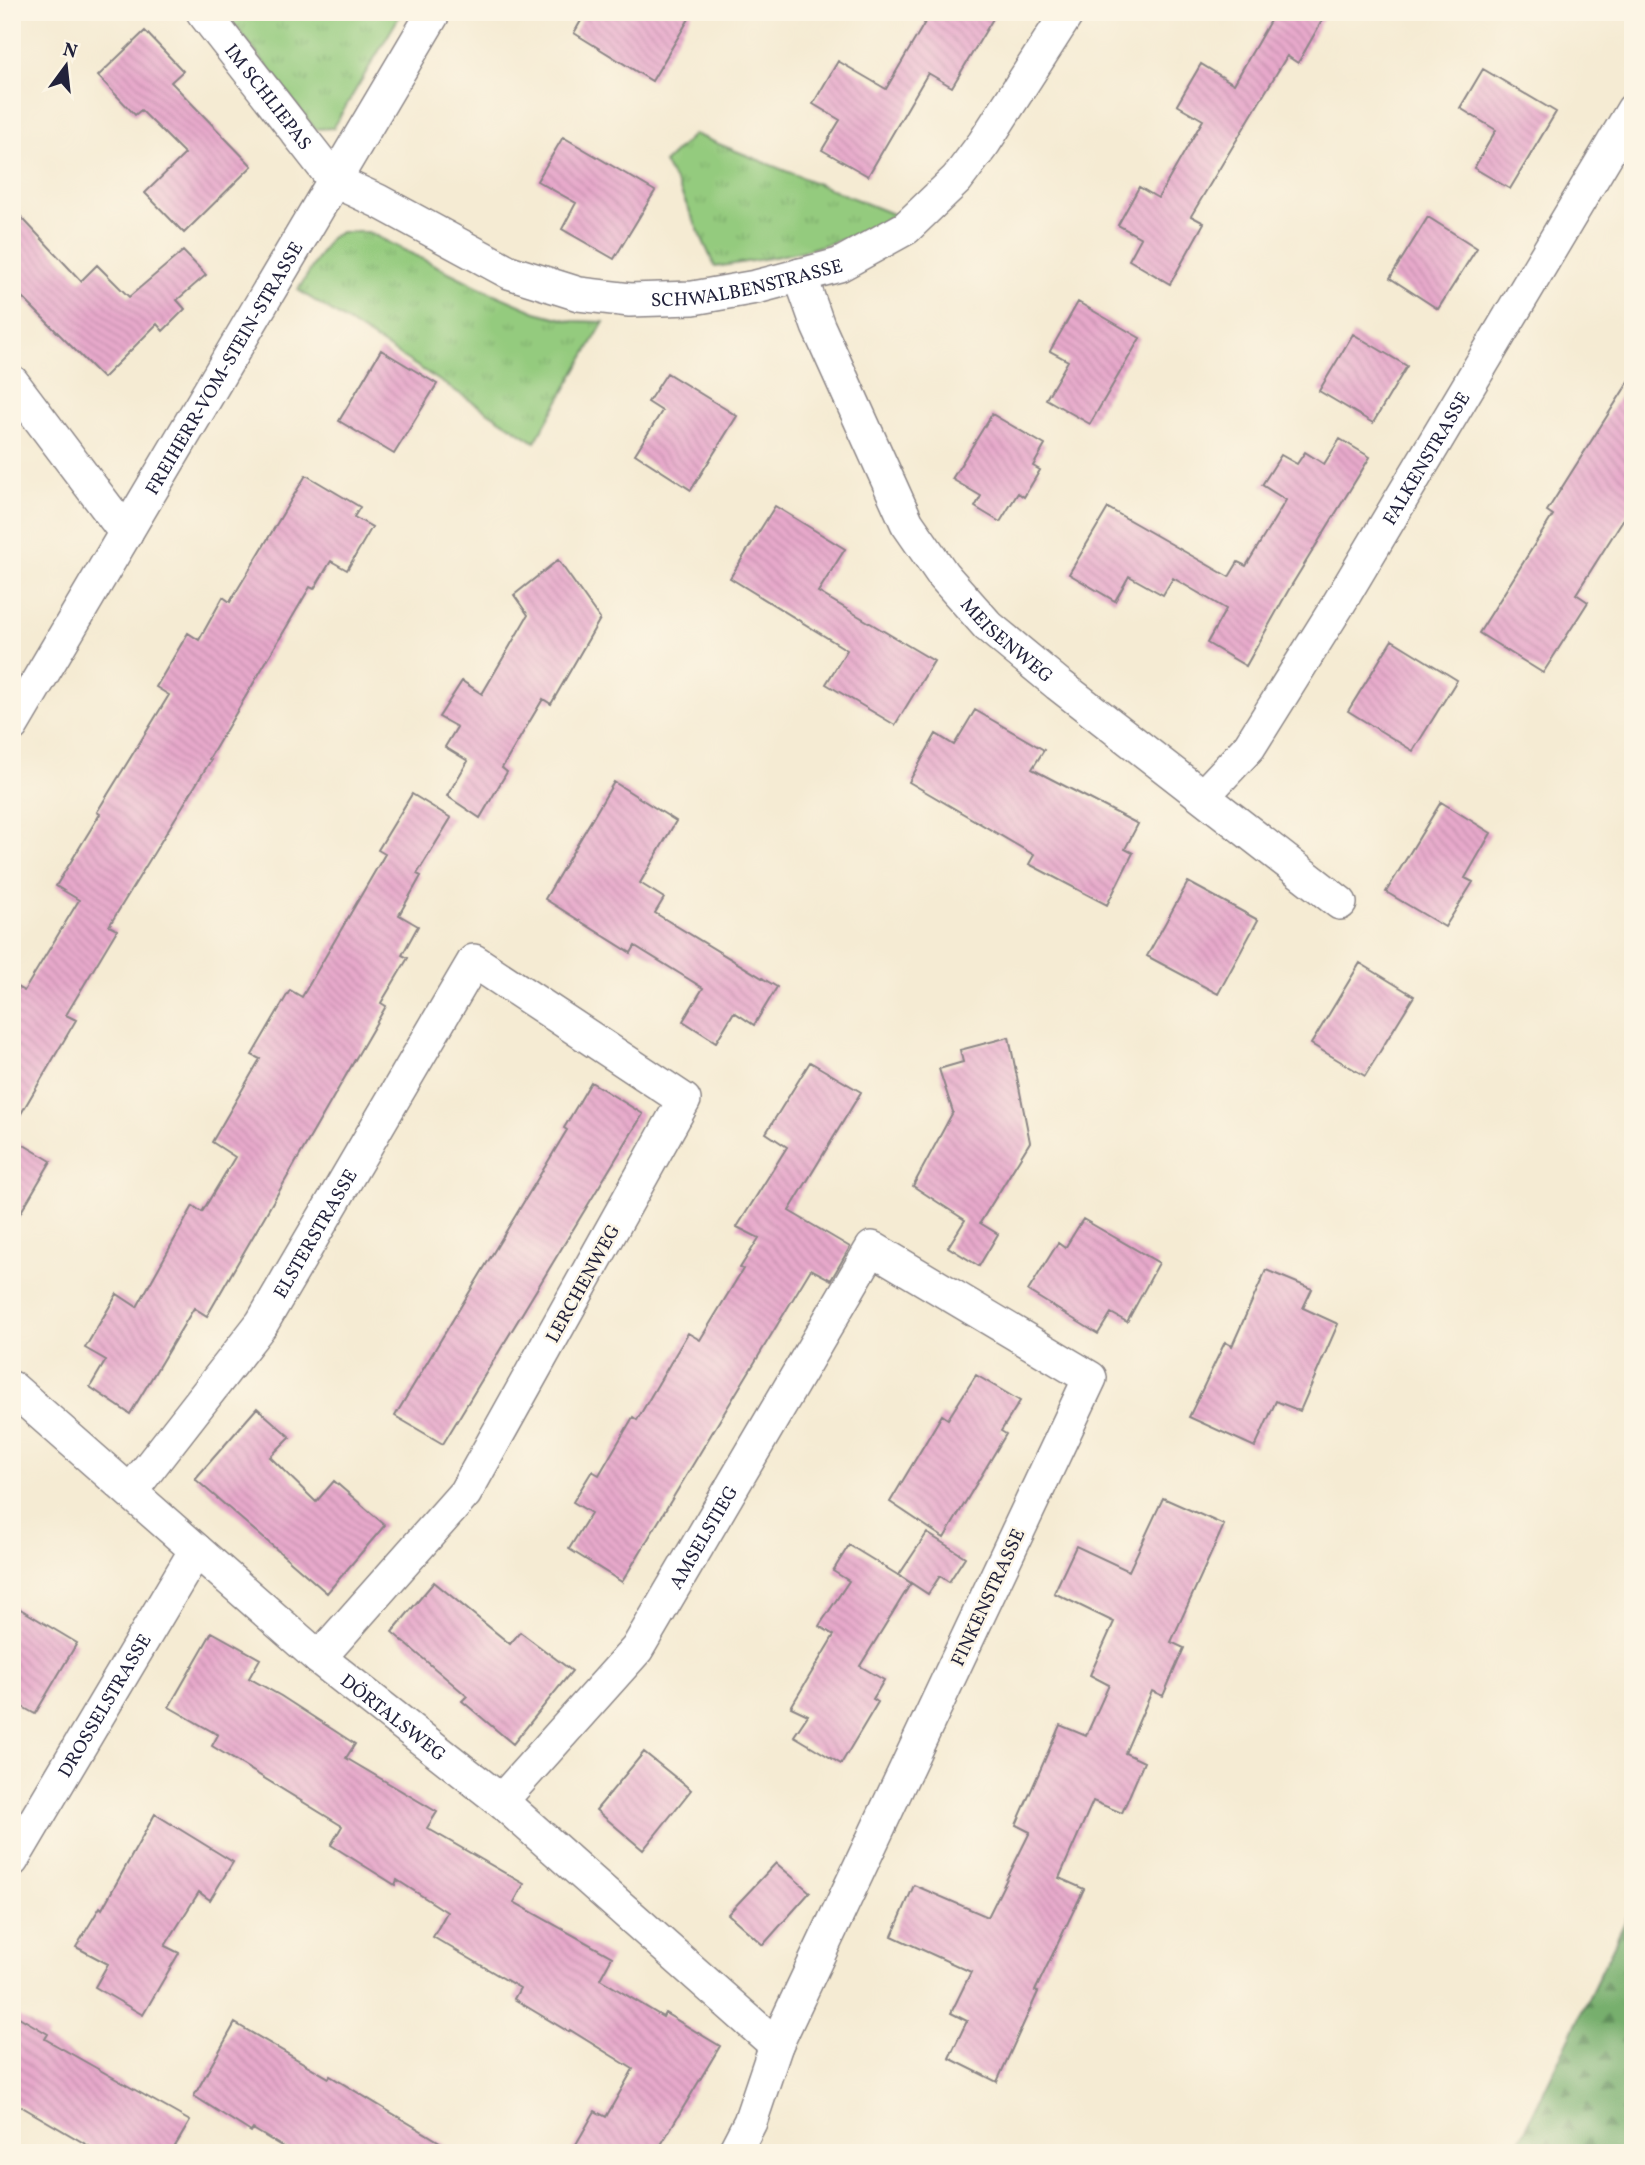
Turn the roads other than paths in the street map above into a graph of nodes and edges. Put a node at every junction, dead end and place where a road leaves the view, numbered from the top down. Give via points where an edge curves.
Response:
1 (203, 12) edge
2 (434, 12) edge
3 (1068, 12) edge
4 (1633, 110) edge
5 (335, 181) junction
6 (800, 275) junction
7 (12, 382) edge
8 (126, 533) junction
9 (12, 725) edge
10 (1203, 796) junction
11 (1340, 903) dead end
12 (474, 961) joint
13 (872, 1248) joint
14 (12, 1388) edge
15 (131, 1491) junction
16 (196, 1550) junction
17 (319, 1658) junction
18 (500, 1801) junction
19 (12, 1860) edge
20 (776, 2045) junction
21 (734, 2153) edge

1 - 5 street, IM SCHLIEPAS
2 - 5 street, FREIHERR-VOM-STEIN-STRASSE
3 - 6 street, SCHWALBENSTRASSE via 957,180 906,228 839,265
4 - 10 street, FALKENSTRASSE via 1332,616 1249,747
5 - 6 street, SCHWALBENSTRASSE via 509,272 579,294 630,300 693,298
5 - 8 street, FREIHERR-VOM-STEIN-STRASSE
6 - 10 street, MEISENWEG via 818,326 907,523 943,575 988,626
7 - 8 street
8 - 9 street, FREIHERR-VOM-STEIN-STRASSE
10 - 11 street, MEISENWEG
12 - 15 street, ELSTERSTRASSE via 262,1323
12 - 17 street, LERCHENWEG via 684,1100 465,1493
13 - 18 street, AMSELSTIEG via 637,1649
13 - 20 street, FINKENSTRASSE via 1090,1378
14 - 15 street, DÖRTALSWEG
15 - 16 street, DÖRTALSWEG
16 - 17 street, DÖRTALSWEG
16 - 19 street, DROSSELSTRASSE
17 - 18 street, DÖRTALSWEG
18 - 20 street, DÖRTALSWEG
20 - 21 street via 750,2122

